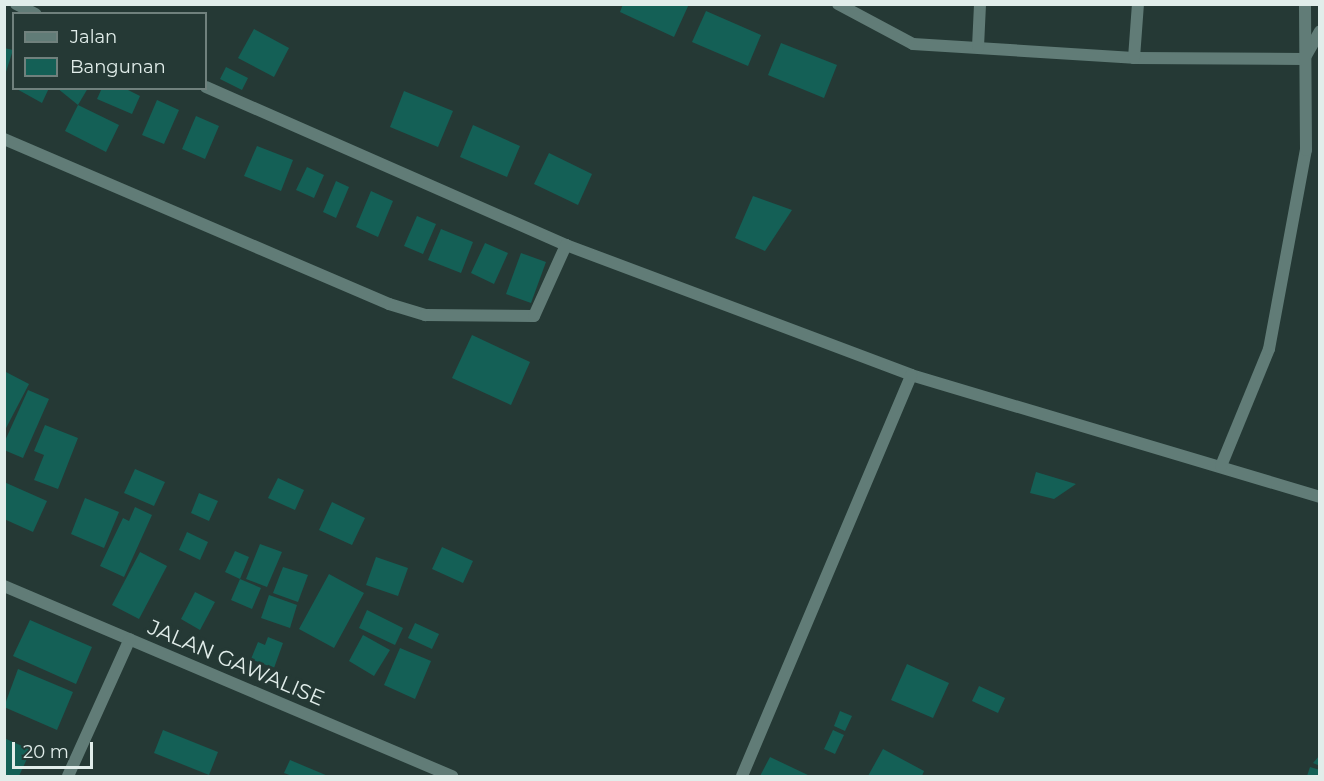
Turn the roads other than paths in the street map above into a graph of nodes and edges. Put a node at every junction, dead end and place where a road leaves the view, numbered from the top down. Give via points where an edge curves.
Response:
1 (16, 4) edge
2 (838, 4) edge
3 (980, 4) edge
4 (1138, 4) edge
5 (1305, 4) edge
6 (32, 12) edge
7 (1320, 31) edge
8 (978, 47) junction
9 (1134, 57) junction
10 (1304, 59) junction
11 (207, 87) edge
12 (4, 139) edge
13 (566, 245) junction
14 (911, 375) junction
15 (1221, 465) junction
16 (1320, 497) edge
17 (4, 586) edge
18 (130, 639) junction
19 (68, 777) edge
20 (452, 777) edge
21 (742, 777) edge

1 - 6 street
2 - 8 street via 913,44
3 - 8 street
4 - 9 street
5 - 10 street
7 - 10 street
8 - 9 street
9 - 10 street
10 - 15 street via 1306,150 1269,349
11 - 13 street
12 - 13 street via 398,308 425,315 534,316
13 - 14 street
14 - 15 street
14 - 21 street
15 - 16 street
17 - 18 street, JALAN GAWALISE
18 - 19 street
18 - 20 street, JALAN GAWALISE

